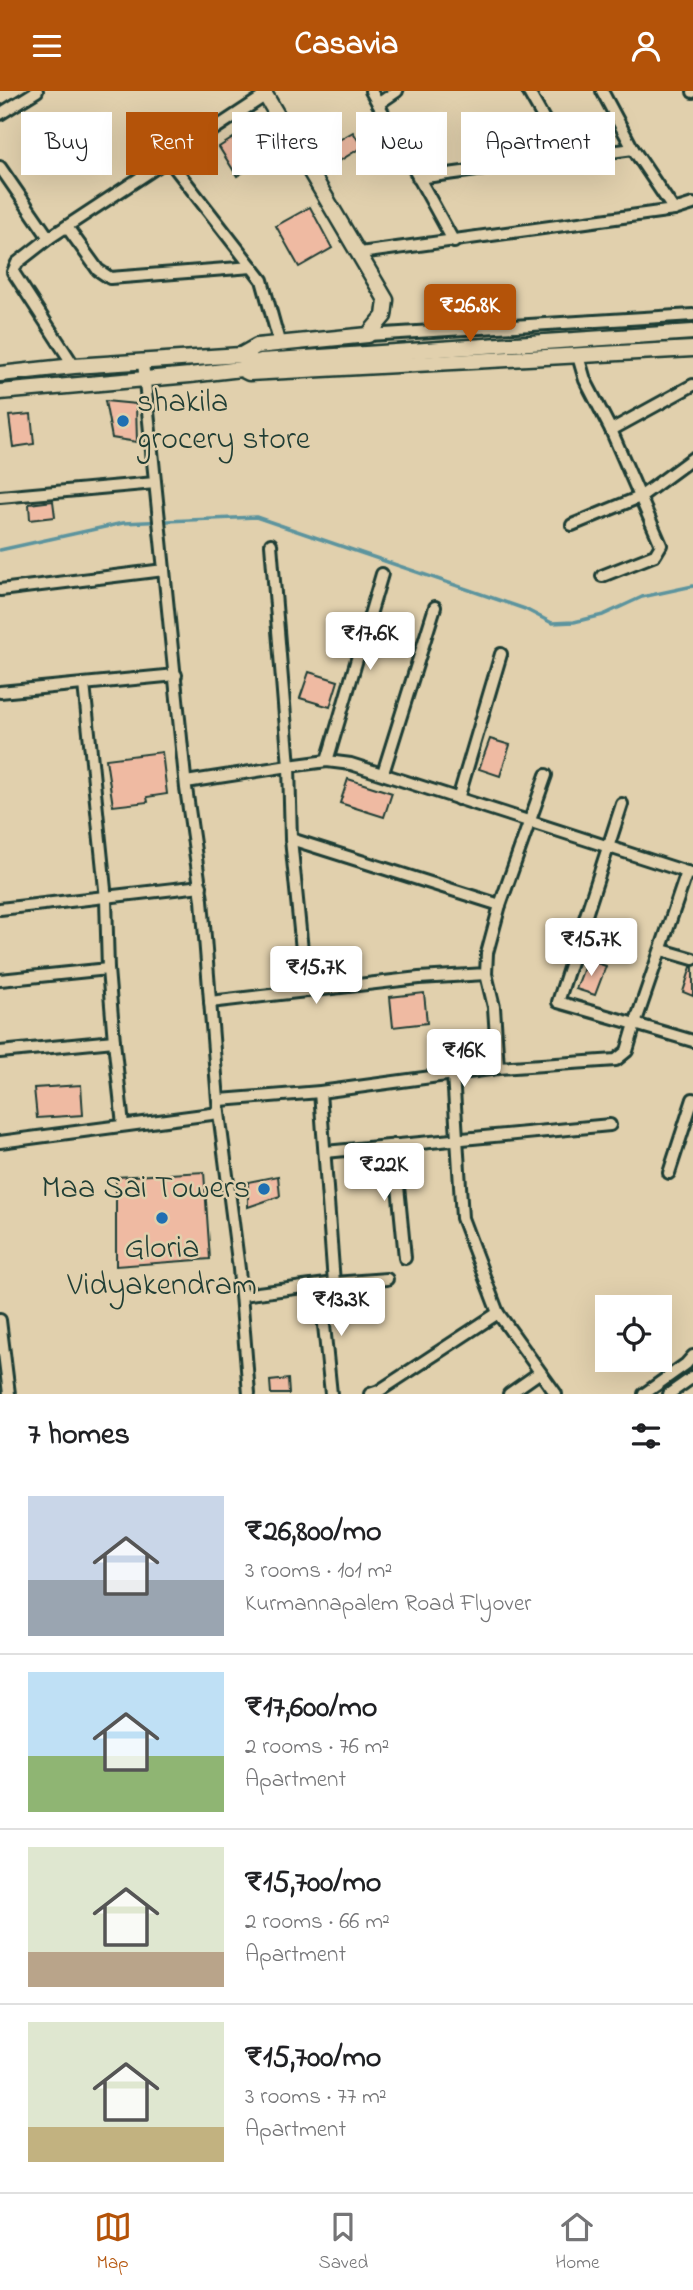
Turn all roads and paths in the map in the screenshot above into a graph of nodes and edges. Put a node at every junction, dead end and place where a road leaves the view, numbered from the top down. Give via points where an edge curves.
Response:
1 (37, 91) edge
2 (371, 91) edge
3 (397, 91) edge
4 (528, 91) edge
5 (602, 91) edge
6 (264, 93) edge
7 (378, 104) junction
8 (540, 112) edge
9 (0, 114) edge
10 (218, 125) edge
11 (633, 149) junction
12 (615, 151) edge
13 (0, 167) edge
14 (461, 172) edge
15 (144, 175) edge
16 (180, 175) edge
17 (418, 178) junction
18 (693, 204) edge
19 (674, 210) junction
20 (67, 227) junction
21 (50, 238) junction
22 (454, 242) junction
23 (360, 253) junction
24 (252, 267) junction
25 (693, 315) edge
26 (693, 333) edge
27 (368, 335) junction
28 (280, 345) junction
29 (693, 349) edge
30 (578, 356) junction
31 (144, 362) junction
32 (241, 362) junction
33 (74, 366) junction
34 (0, 374) edge
35 (144, 379) junction
36 (693, 386) edge
37 (0, 392) edge
38 (611, 430) junction
39 (693, 458) edge
40 (155, 482) junction
41 (0, 497) edge
42 (640, 497) junction
43 (572, 525) dead end
44 (271, 544) dead end
45 (164, 570) junction
46 (382, 575) dead end
47 (602, 576) dead end
48 (0, 590) edge
49 (436, 607) dead end
50 (501, 655) dead end
51 (176, 675) junction
52 (83, 684) junction
53 (0, 692) edge
54 (327, 761) junction
55 (289, 767) junction
56 (383, 773) junction
57 (546, 775) dead end
58 (186, 782) junction
59 (458, 799) junction
60 (622, 804) dead end
61 (530, 822) junction
62 (291, 839) junction
63 (608, 847) junction
64 (690, 873) edge
65 (201, 886) junction
66 (106, 899) junction
67 (500, 905) junction
68 (0, 909) edge
69 (662, 950) junction
70 (693, 960) edge
71 (108, 969) junction
72 (486, 974) junction
73 (0, 981) edge
74 (306, 991) junction
75 (210, 1002) junction
76 (635, 1024) junction
77 (114, 1041) junction
78 (693, 1041) edge
79 (0, 1052) edge
80 (498, 1067) junction
81 (453, 1075) junction
82 (320, 1092) junction
83 (693, 1099) edge
84 (220, 1100) junction
85 (219, 1113) junction
86 (123, 1125) junction
87 (610, 1125) dead end
88 (459, 1139) junction
89 (0, 1142) edge
90 (394, 1145) junction
91 (325, 1152) junction
92 (669, 1173) dead end
93 (405, 1258) dead end
94 (387, 1279) dead end
95 (334, 1283) junction
96 (320, 1286) junction
97 (242, 1295) junction
98 (498, 1313) junction
99 (0, 1320) edge
100 (693, 1356) edge
101 (539, 1373) junction
102 (693, 1377) edge
103 (9, 1394) edge
104 (249, 1394) edge
105 (331, 1394) edge
106 (370, 1394) edge
107 (509, 1394) edge
108 (556, 1394) edge
109 (644, 1394) edge
110 (669, 1394) edge

1 - 9 street
2 - 7 street
3 - 7 street
4 - 8 street
5 - 11 street
6 - 10 street
6 - 23 main road
7 - 17 street
11 - 12 street
11 - 19 street
13 - 21 street
14 - 17 street
15 - 20 street
16 - 24 street
17 - 22 street
18 - 19 street
19 - 22 street
20 - 21 street
20 - 24 street via 98,270 110,278
21 - 33 street via 17,263 13,272
22 - 23 street
23 - 27 main road via 386,300 384,316
24 - 28 street via 267,291
25 - 27 street
26 - 32 main road
27 - 28 main road
28 - 32 main road via 257,346
29 - 30 main road
30 - 32 main road via 249,373
30 - 38 street
31 - 32 main road
31 - 33 main road
31 - 35 street
32 - 35 main road
33 - 34 main road
35 - 37 main road
35 - 40 street
36 - 38 street
38 - 42 street
39 - 42 street
40 - 41 street
40 - 45 street
42 - 43 street
42 - 47 street via 660,549
44 - 55 street
45 - 48 street
45 - 51 street
46 - 54 street
49 - 56 street
50 - 59 street
51 - 52 street
51 - 58 street
52 - 53 street
52 - 66 street
54 - 55 street
54 - 56 street
55 - 58 street
55 - 62 street
56 - 59 street
57 - 61 street
58 - 65 street
59 - 61 street
60 - 63 street
61 - 63 street
61 - 67 street
62 - 67 street
62 - 74 street
63 - 64 street
63 - 76 street via 558,1002
64 - 69 street
65 - 66 street
65 - 75 street
66 - 68 street
66 - 71 street
67 - 72 street
69 - 70 street
69 - 76 street
71 - 73 street
71 - 77 street
72 - 74 street
72 - 80 street via 494,1007
74 - 75 street
75 - 84 street
76 - 78 street
76 - 80 street via 627,1051 616,1060
77 - 79 street
77 - 86 street
80 - 81 street
81 - 82 street
81 - 88 street
82 - 84 street
82 - 91 street
83 - 92 street
84 - 85 street
85 - 86 street
85 - 97 street
86 - 89 street
87 - 88 street
88 - 90 street
88 - 98 street via 462,1218
90 - 91 street
90 - 93 street
91 - 95 street
94 - 95 street
95 - 96 street
96 - 97 street
96 - 105 street
97 - 104 street
98 - 101 street
98 - 106 street
99 - 103 street
100 - 109 street
101 - 107 street
101 - 108 street
102 - 110 street

